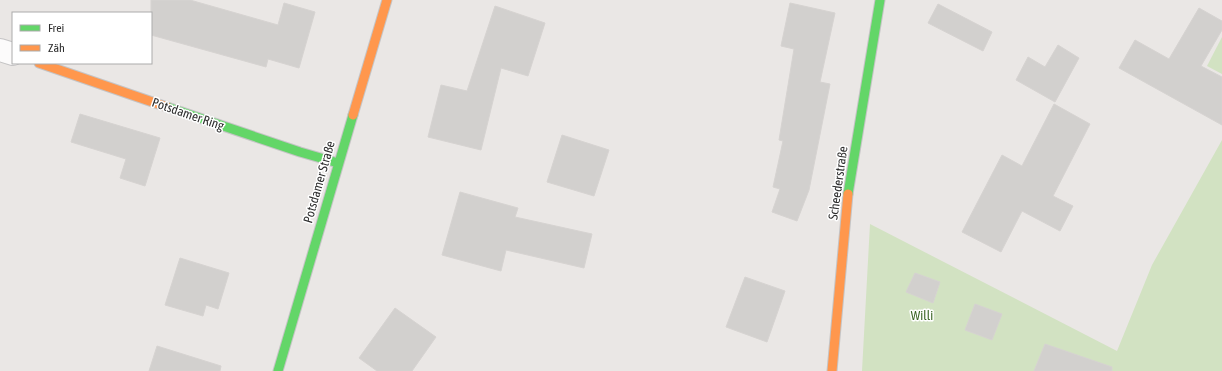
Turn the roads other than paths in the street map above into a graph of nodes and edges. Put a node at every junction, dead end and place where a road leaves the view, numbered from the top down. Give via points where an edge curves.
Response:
1 (387, 0) edge
2 (880, 0) edge
3 (0, 50) edge
4 (12, 54) edge
5 (42, 64) edge
6 (338, 163) junction
7 (278, 371) edge
8 (832, 371) edge

1 - 6 street, Potsdamer Straße
2 - 8 street, Scheederstraße via 846,212
3 - 4 street
5 - 6 street, Potsdamer Ring via 292,150
6 - 7 street, Potsdamer Straße

